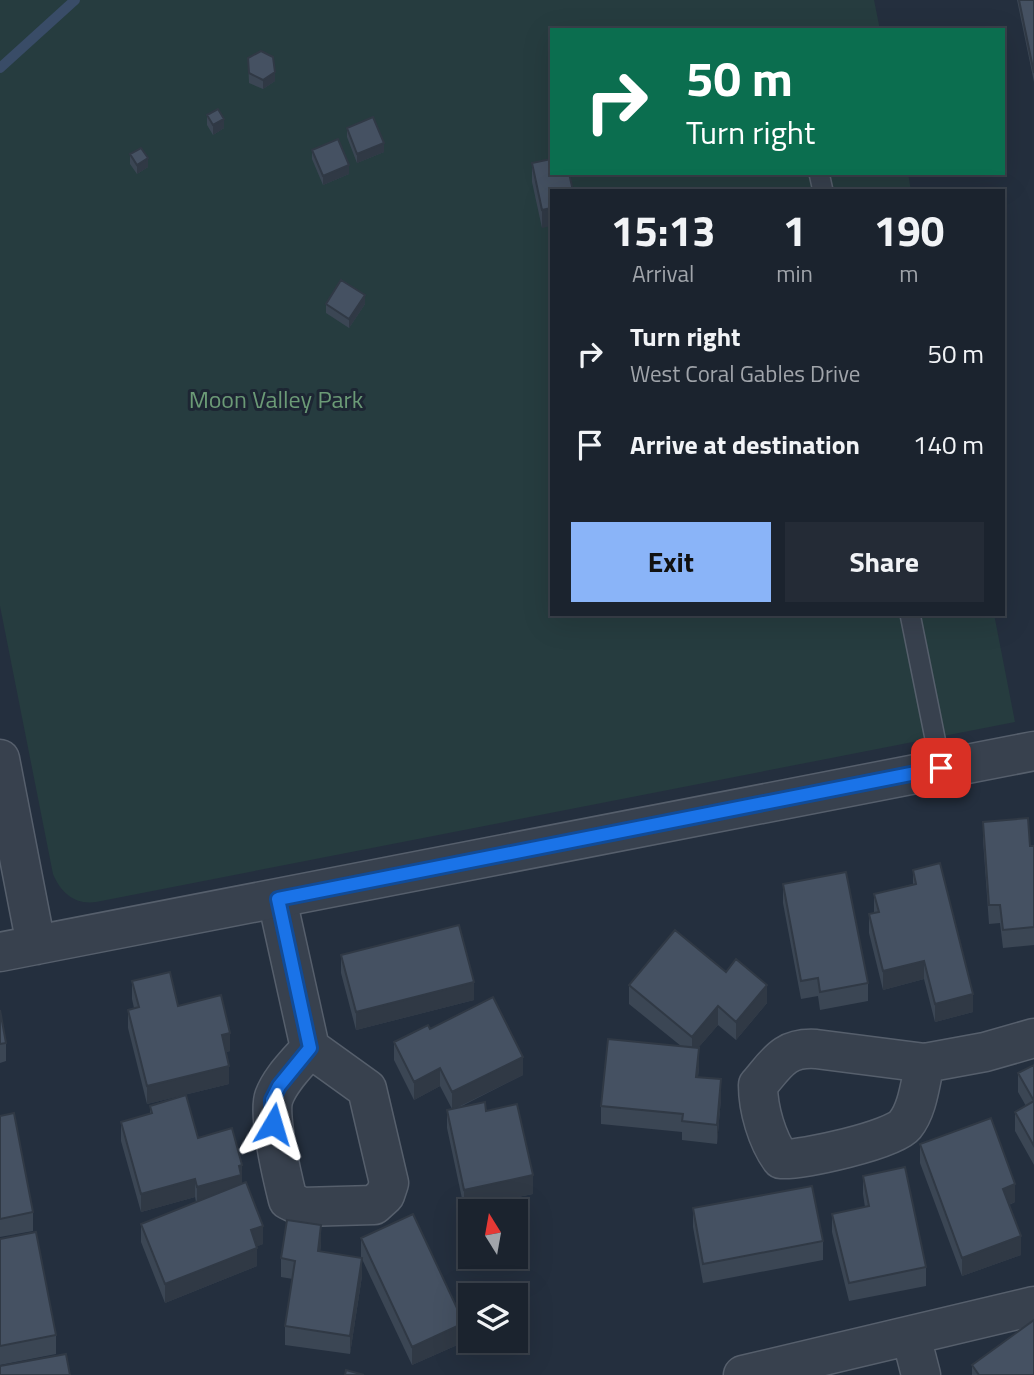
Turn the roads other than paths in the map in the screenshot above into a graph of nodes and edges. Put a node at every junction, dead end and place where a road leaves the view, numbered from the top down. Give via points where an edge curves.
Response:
1 (910, 616) edge
2 (1034, 751) edge
3 (0, 759) edge
4 (941, 768) junction
5 (278, 899) junction
6 (18, 949) edge
7 (1034, 1038) edge
8 (310, 1048) dead end
9 (925, 1063) dead end
10 (1034, 1306) edge
11 (911, 1336) junction
12 (743, 1375) edge
13 (920, 1375) edge

1 - 4 lane
2 - 4 street
3 - 6 street
4 - 5 street
5 - 6 street
5 - 8 street
7 - 9 street
10 - 11 street
11 - 12 street
11 - 13 street

